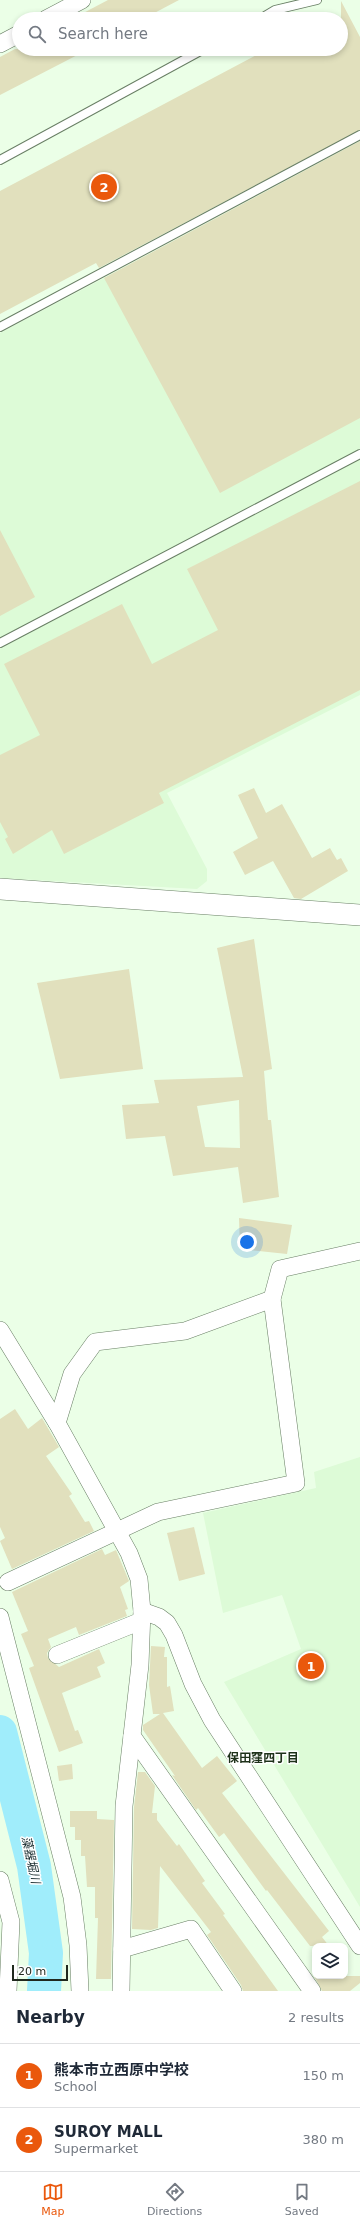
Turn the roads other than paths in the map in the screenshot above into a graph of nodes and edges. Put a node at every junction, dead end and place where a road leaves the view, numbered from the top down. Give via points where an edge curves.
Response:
1 (82, 0) edge
2 (316, 0) edge
3 (59, 12) edge
4 (272, 12) edge
5 (12, 38) edge
6 (0, 44) edge
7 (191, 56) edge
8 (360, 135) edge
9 (0, 160) edge
10 (0, 326) edge
11 (360, 454) edge
12 (0, 643) edge
13 (1, 887) edge
14 (360, 915) edge
15 (360, 1251) edge
16 (272, 1299) junction
17 (0, 1330) edge
18 (57, 1424) junction
19 (116, 1533) junction
20 (8, 1582) dead end
21 (142, 1616) junction
22 (0, 1617) edge
23 (57, 1655) dead end
24 (132, 1736) junction
25 (0, 1880) edge
26 (360, 1946) edge
27 (122, 1949) junction
28 (8, 1991) edge
29 (80, 1991) edge
30 (121, 1991) edge
31 (233, 1991) edge
32 (312, 1991) edge

1 - 3 street
2 - 4 lane
5 - 6 street
7 - 9 lane
8 - 10 lane
11 - 12 lane
13 - 14 street
15 - 16 street via 280,1269
16 - 18 street via 185,1330 95,1342 72,1374
16 - 19 street via 296,1483 158,1512
17 - 18 street
18 - 19 street
19 - 20 street
19 - 21 street via 135,1565 139,1579
21 - 23 street
21 - 24 street via 140,1665
21 - 26 street via 158,1617 167,1623 192,1684 212,1720
22 - 29 street via 72,1897
24 - 27 street via 124,1806
24 - 32 street
25 - 28 street via 11,1922
27 - 30 street
27 - 31 street via 191,1929

